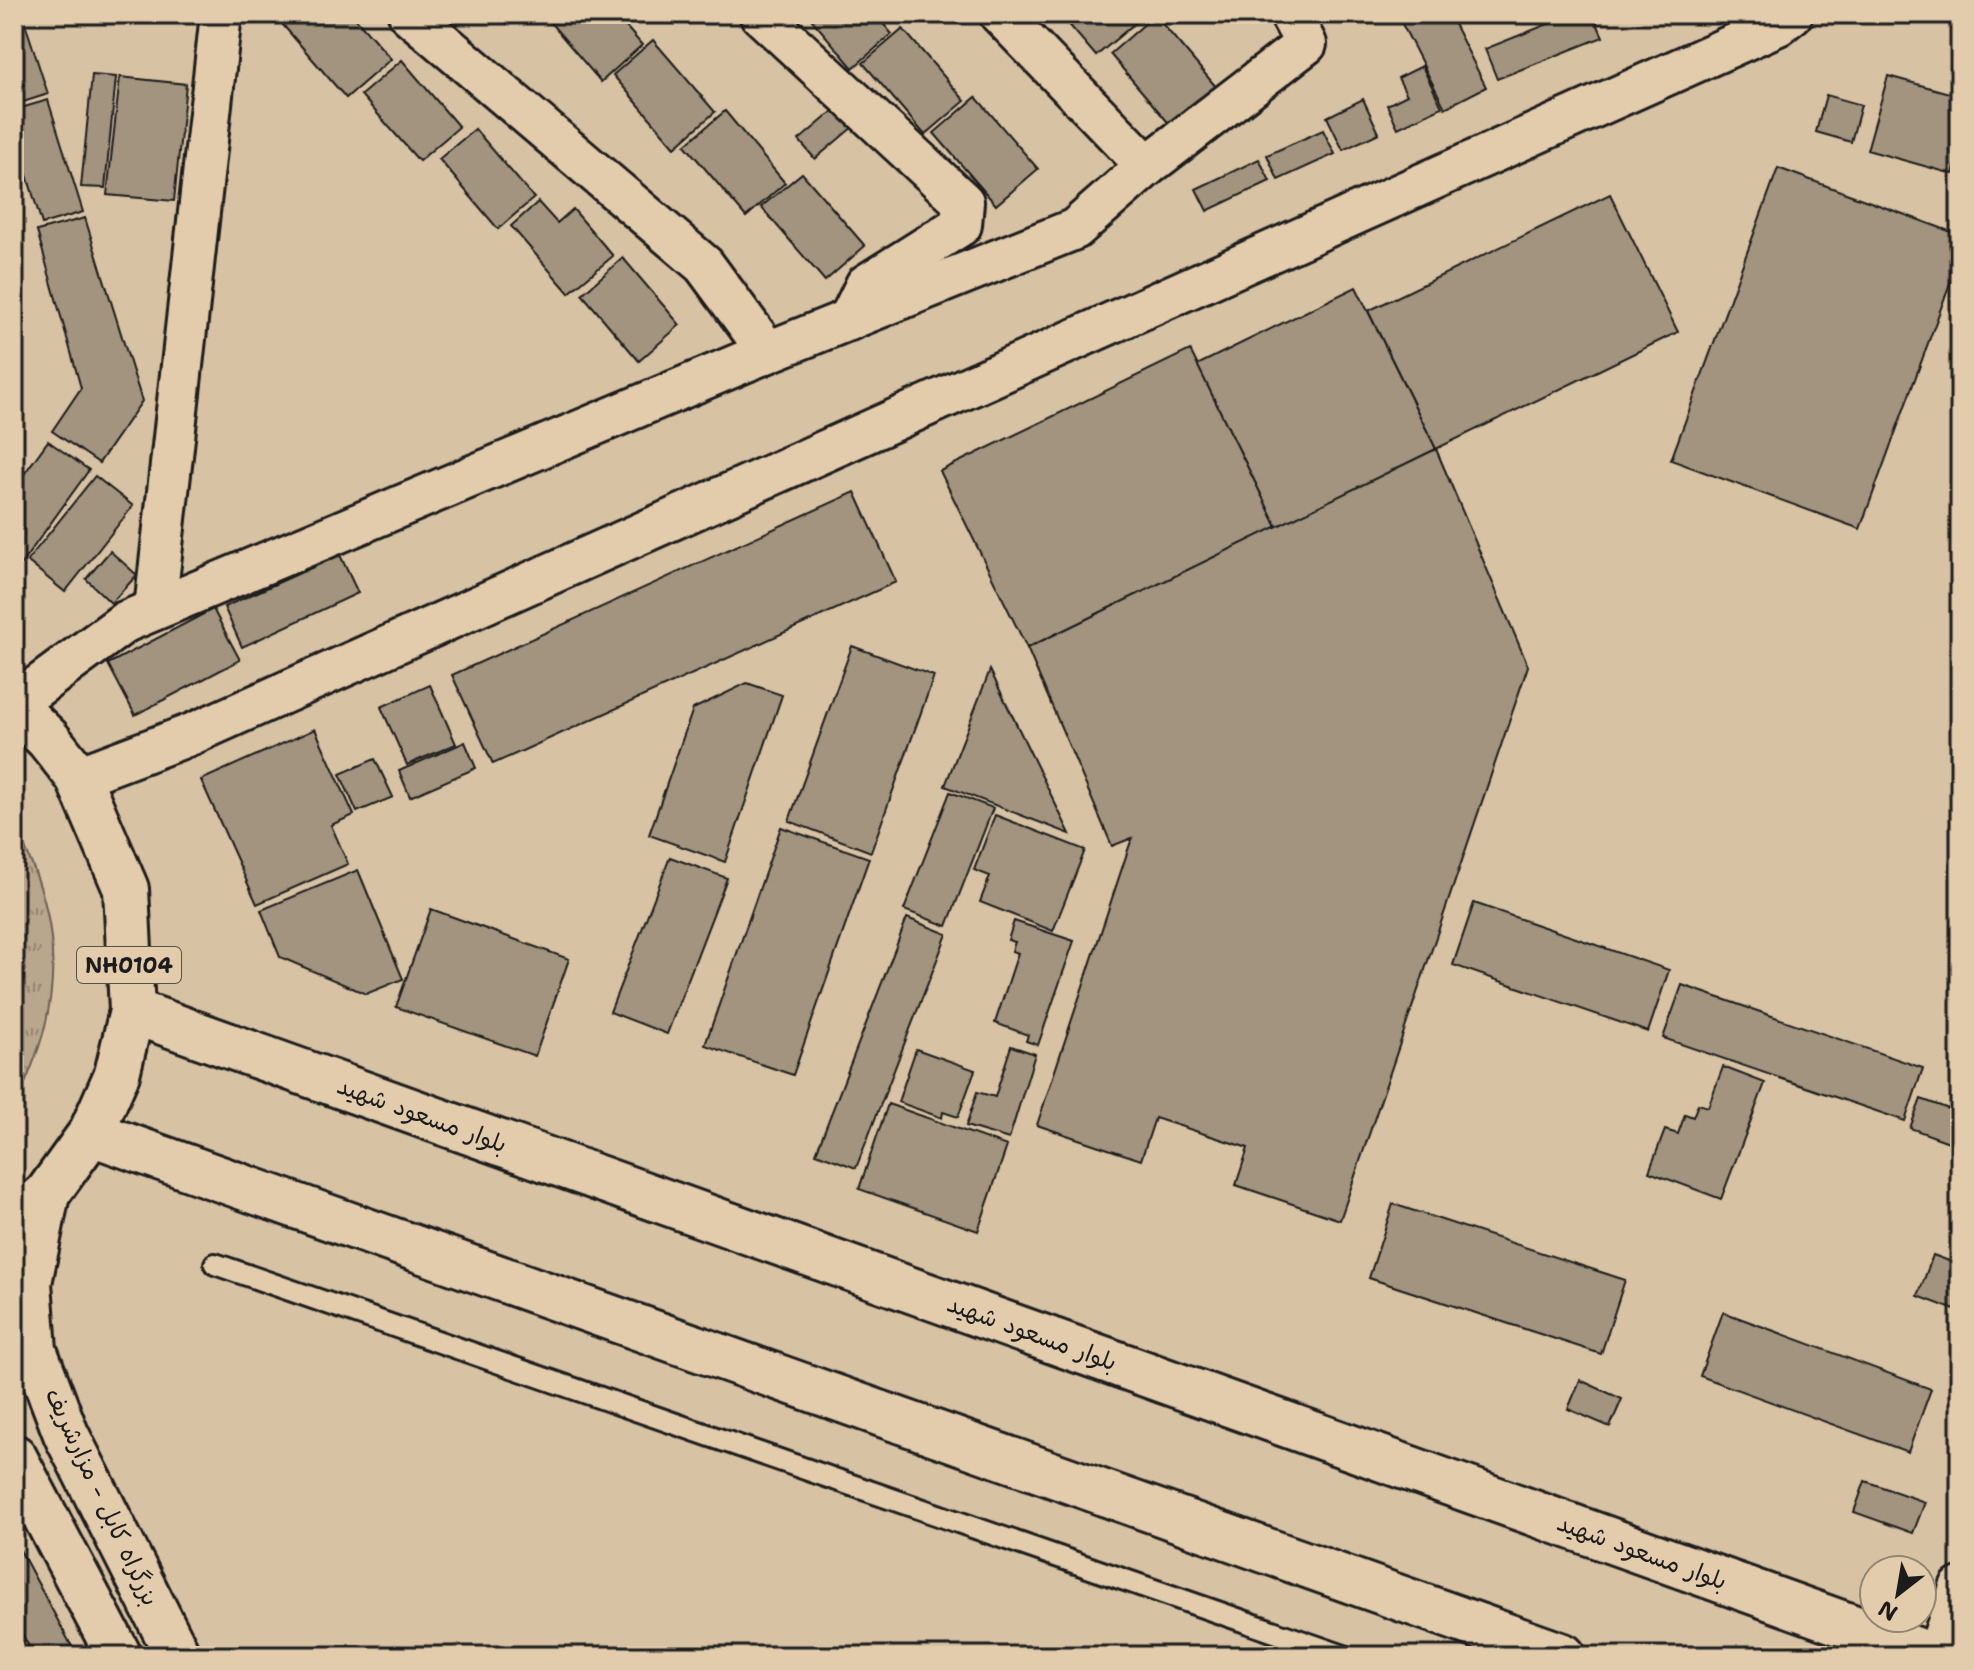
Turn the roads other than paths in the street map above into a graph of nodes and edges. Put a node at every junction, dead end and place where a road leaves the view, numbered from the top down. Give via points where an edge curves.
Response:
1 (221, 14) edge
2 (409, 14) edge
3 (760, 14) edge
4 (1000, 14) edge
5 (1290, 14) edge
6 (1792, 14) edge
7 (1147, 166) junction
8 (849, 320) junction
9 (768, 352) junction
10 (155, 609) junction
11 (14, 705) edge
12 (78, 777) junction
13 (132, 1011) junction
14 (91, 1133) junction
15 (47, 1194) junction
16 (14, 1222) edge
17 (215, 1264) dead end
18 (14, 1457) edge
19 (1960, 1588) edge
20 (119, 1656) edge
21 (178, 1656) edge
22 (1344, 1656) edge
23 (1563, 1656) edge
24 (1935, 1656) edge

1 - 10 street
2 - 9 street via 704,265
3 - 8 street via 963,202 961,225 866,285
4 - 7 street
5 - 7 street via 1306,44
6 - 12 street via 1778,25 192,734
7 - 8 street via 1075,229
8 - 9 street
9 - 10 street
10 - 11 street via 125,622
11 - 12 main road, NH0104
12 - 13 main road, NH0104 via 126,889
13 - 14 main road, NH0104 via 117,1074
13 - 24 main road, بلوار مسعود شهید
14 - 15 main road, NH0104
14 - 23 main road
15 - 16 main road, NH0104
15 - 21 main road, بزرگراه کابل - مزارشریف / NH0104 via 29,1283 34,1350 66,1434
17 - 22 lane
18 - 20 main road
19 - 24 street

